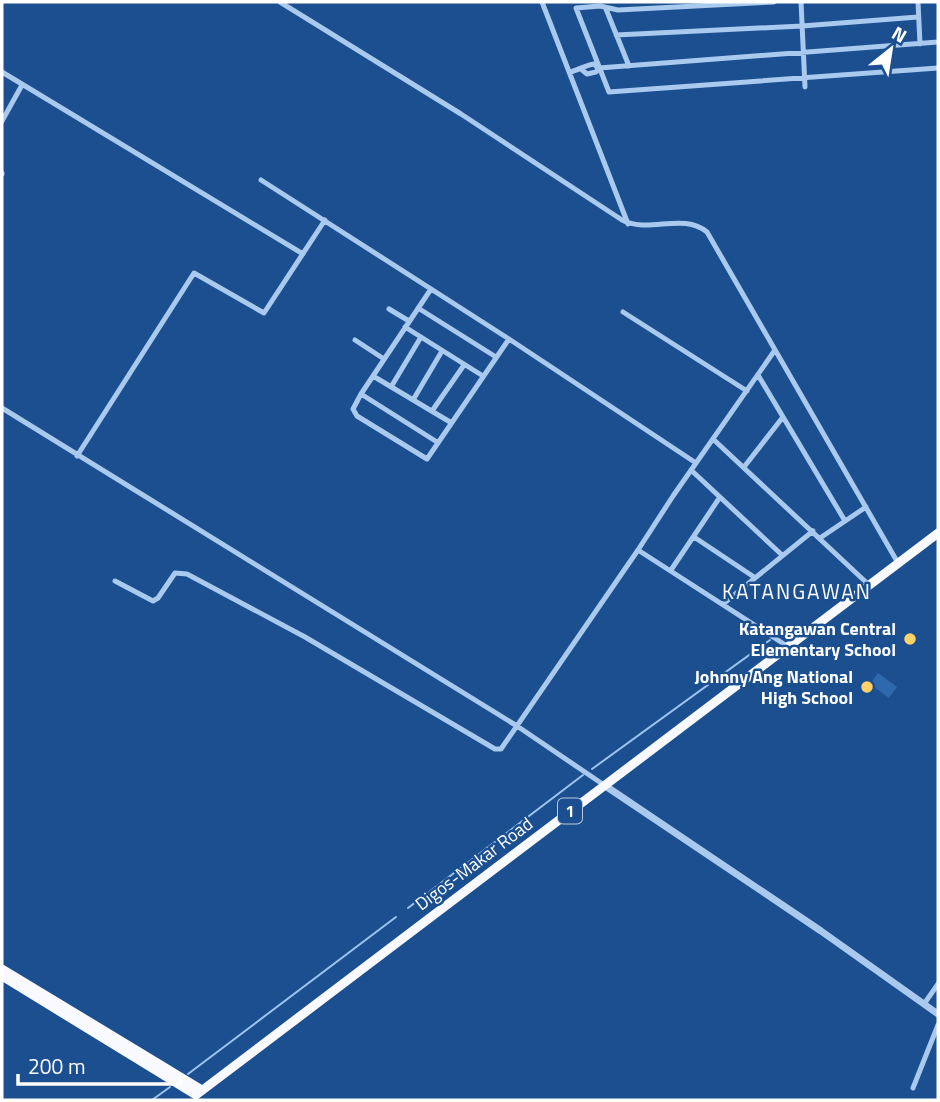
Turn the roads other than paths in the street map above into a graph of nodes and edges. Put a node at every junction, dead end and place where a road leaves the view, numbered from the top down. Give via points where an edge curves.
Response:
1 (280, 2) edge
2 (542, 2) edge
3 (774, 2) edge
4 (801, 2) edge
5 (918, 2) edge
6 (606, 9) junction
7 (918, 17) junction
8 (802, 26) junction
9 (617, 35) junction
10 (938, 42) edge
11 (920, 44) junction
12 (804, 53) junction
13 (629, 66) junction
14 (599, 68) junction
15 (938, 68) edge
16 (2, 72) edge
17 (570, 72) junction
18 (805, 78) junction
19 (22, 85) junction
20 (805, 87) dead end
21 (2, 121) edge
22 (261, 180) dead end
23 (325, 220) junction
24 (628, 224) junction
25 (303, 254) junction
26 (431, 289) junction
27 (418, 308) junction
28 (389, 309) dead end
29 (624, 312) dead end
30 (407, 324) junction
31 (421, 337) junction
32 (509, 339) junction
33 (355, 340) dead end
34 (775, 350) junction
35 (442, 351) junction
36 (496, 357) junction
37 (384, 359) junction
38 (464, 365) junction
39 (758, 375) junction
40 (373, 376) junction
41 (482, 376) junction
42 (391, 387) junction
43 (747, 391) junction
44 (361, 394) junction
45 (413, 400) junction
46 (2, 408) edge
47 (432, 411) junction
48 (783, 417) junction
49 (450, 422) junction
50 (713, 439) junction
51 (437, 442) junction
52 (77, 456) junction
53 (696, 463) junction
54 (744, 467) junction
55 (691, 470) junction
56 (720, 497) junction
57 (866, 507) junction
58 (845, 521) junction
59 (813, 531) junction
60 (938, 533) edge
61 (694, 537) junction
62 (820, 538) junction
63 (639, 550) junction
64 (782, 555) junction
65 (898, 563) junction
66 (671, 570) junction
67 (754, 578) junction
68 (115, 581) dead end
69 (869, 585) junction
70 (723, 604) junction
71 (787, 646) junction
72 (517, 726) junction
73 (604, 785) junction
74 (2, 969) edge
75 (2, 976) edge
76 (938, 984) edge
77 (923, 1004) junction
78 (938, 1014) edge
79 (938, 1025) edge
80 (913, 1088) dead end
81 (199, 1093) junction

1 - 24 street
2 - 17 street
3 - 6 street
4 - 8 street
5 - 7 street
6 - 9 street
6 - 14 street via 576,8
7 - 8 street
7 - 11 street
8 - 9 street
8 - 12 street
9 - 13 street
10 - 11 street
11 - 12 street
12 - 13 street
12 - 18 street
13 - 14 street
14 - 17 street via 586,65
14 - 18 street via 609,92
15 - 18 street
16 - 19 street
17 - 24 street
18 - 20 street
19 - 21 street
19 - 25 street
22 - 23 street
23 - 25 street
23 - 26 street
24 - 34 street via 690,223 703,228
25 - 52 street via 264,313 194,273
26 - 27 street
26 - 32 street
27 - 30 street
27 - 36 street
28 - 30 street
29 - 43 street
30 - 31 street
30 - 37 street
31 - 35 street
31 - 42 street
32 - 36 street
32 - 53 street
33 - 37 street
34 - 39 street
34 - 57 street
35 - 38 street
35 - 45 street
36 - 41 street
37 - 40 street
38 - 41 street
38 - 47 street
39 - 43 street
39 - 48 street
40 - 42 street
40 - 44 street
41 - 49 street
42 - 45 street
43 - 50 street
44 - 51 street
44 - 51 street via 353,409 357,416 423,458 428,458
45 - 47 street
46 - 52 street
47 - 49 street
48 - 54 street
48 - 58 street
49 - 51 street
50 - 53 street
50 - 54 street
52 - 72 street
53 - 55 street
54 - 59 street
55 - 56 street
55 - 63 street
56 - 61 street
56 - 64 street
57 - 58 street
57 - 65 street
58 - 62 street
59 - 62 street
59 - 64 street
60 - 65 highway, Digos-Makar Road / 1
61 - 66 street
61 - 67 street
62 - 69 street
63 - 66 street
63 - 72 street
64 - 67 street
65 - 69 highway, Digos-Makar Road / 1
66 - 70 street
67 - 70 street
68 - 72 street via 153,601 175,573 187,574 495,749 501,749
69 - 71 highway, Digos-Makar Road / 1
70 - 71 street
71 - 73 highway, Digos-Makar Road / 1
72 - 73 street
73 - 77 street
73 - 81 highway, Digos-Makar Road / 1
74 - 81 highway
75 - 81 highway
76 - 77 street
77 - 78 street
79 - 80 street

